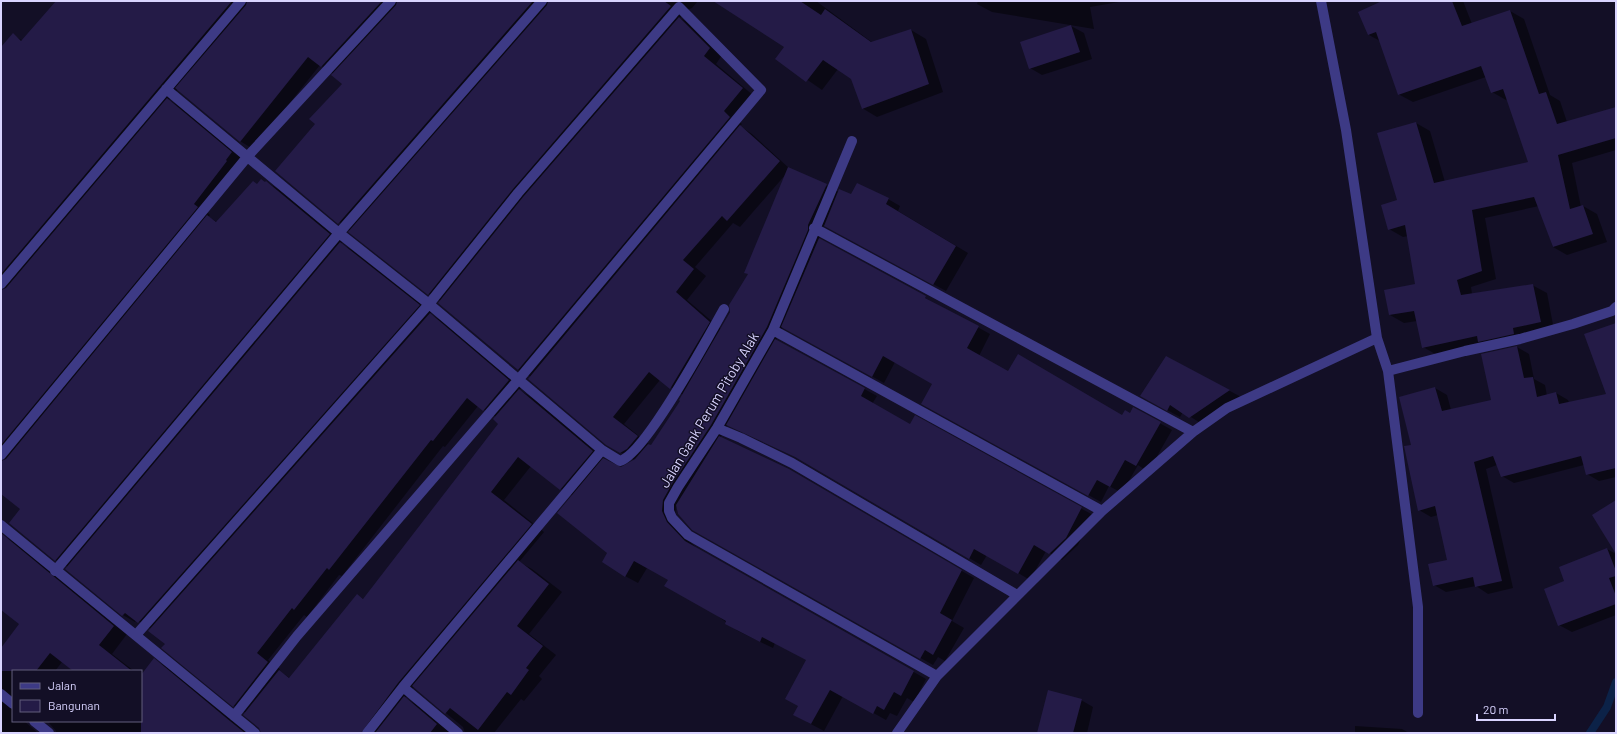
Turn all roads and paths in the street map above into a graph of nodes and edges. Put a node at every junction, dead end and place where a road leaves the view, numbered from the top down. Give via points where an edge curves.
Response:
1 (241, 1) edge
2 (391, 1) edge
3 (542, 1) edge
4 (1321, 1) edge
5 (166, 89) junction
6 (852, 141) dead end
7 (248, 156) junction
8 (814, 228) junction
9 (339, 233) junction
10 (1, 284) edge
11 (429, 304) junction
12 (1616, 307) edge
13 (724, 309) dead end
14 (773, 330) junction
15 (1377, 338) junction
16 (1388, 371) junction
17 (519, 379) junction
18 (717, 428) junction
19 (1193, 432) junction
20 (602, 450) junction
21 (1, 455) edge
22 (1102, 511) junction
23 (1, 525) edge
24 (59, 573) junction
25 (1017, 595) junction
26 (136, 635) junction
27 (937, 676) junction
28 (403, 687) junction
29 (1, 694) edge
30 (12, 703) edge
31 (1418, 713) dead end
32 (234, 716) junction
33 (35, 722) edge
34 (49, 733) edge
35 (255, 733) edge
36 (367, 733) edge
37 (458, 733) edge
38 (897, 733) edge

1 - 5 street
2 - 7 street
3 - 9 street
4 - 15 street via 1346,130
5 - 7 street
5 - 10 street
6 - 8 street, Jalan Gank Perum Pitoby Alak
7 - 9 street
7 - 21 street
8 - 14 street, Jalan Gank Perum Pitoby Alak
8 - 19 street
9 - 11 street
9 - 24 street
11 - 17 street
11 - 17 street via 518,194 679,7 761,90
11 - 26 street
12 - 16 street via 1612,311 1573,324
13 - 20 street via 669,403 632,454 620,461
14 - 18 street, Jalan Gank Perum Pitoby Alak
14 - 22 street
15 - 16 street
15 - 19 street via 1228,408
16 - 31 street via 1418,607
17 - 20 street
17 - 32 street via 297,636
18 - 25 street via 792,463
18 - 27 street, Jalan Gank Perum Pitoby Alak via 669,503 669,511 678,526 688,535
19 - 22 street
20 - 28 street
22 - 25 street
23 - 24 street
24 - 26 street
25 - 27 street
26 - 32 street
27 - 38 street
28 - 36 street
28 - 37 street
29 - 30 street
32 - 35 street
33 - 34 street

